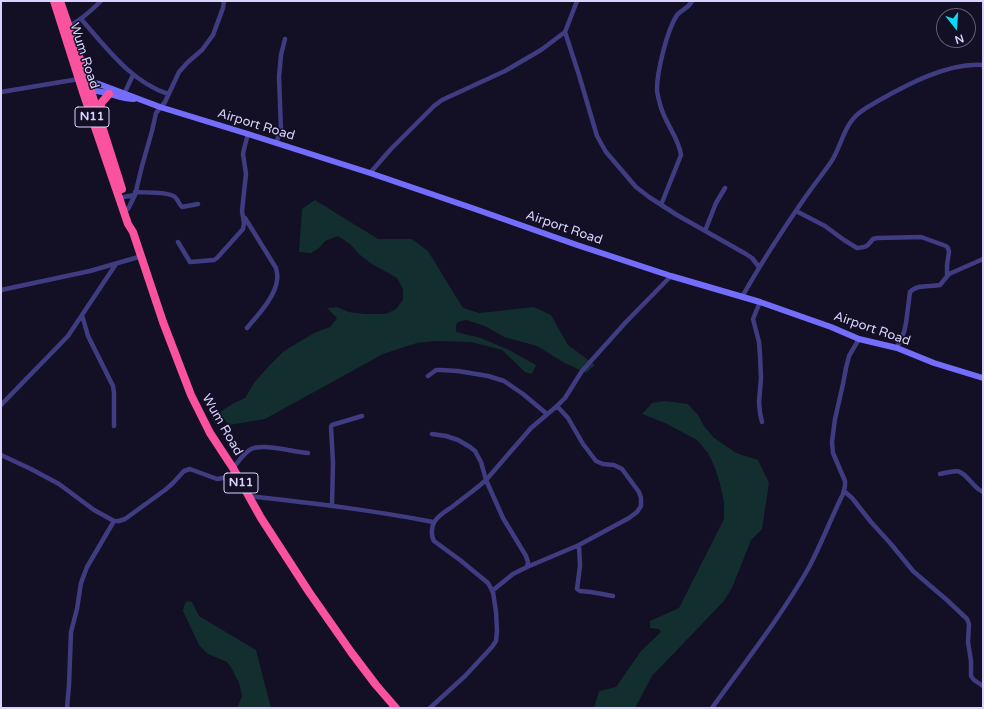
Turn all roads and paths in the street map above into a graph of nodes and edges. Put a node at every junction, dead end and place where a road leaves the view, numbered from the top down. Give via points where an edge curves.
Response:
1 (54, 1) edge
2 (60, 1) edge
3 (101, 1) edge
4 (224, 1) edge
5 (577, 1) edge
6 (692, 1) edge
7 (81, 19) junction
8 (66, 27) junction
9 (565, 32) junction
10 (285, 39) dead end
11 (983, 64) edge
12 (133, 74) junction
13 (82, 81) junction
14 (87, 91) junction
15 (1, 92) edge
16 (109, 94) junction
17 (124, 94) junction
18 (168, 94) junction
19 (138, 99) junction
20 (160, 107) junction
21 (98, 113) junction
22 (248, 134) junction
23 (276, 143) junction
24 (370, 173) junction
25 (725, 188) dead end
26 (135, 194) junction
27 (124, 197) junction
28 (198, 204) dead end
29 (661, 205) junction
30 (128, 209) junction
31 (796, 211) junction
32 (242, 215) junction
33 (705, 231) junction
34 (133, 232) junction
35 (178, 242) dead end
36 (142, 256) junction
37 (983, 259) edge
38 (116, 264) junction
39 (759, 267) junction
40 (671, 276) junction
41 (947, 276) junction
42 (1, 290) edge
43 (742, 297) junction
44 (760, 302) junction
45 (82, 315) junction
46 (247, 328) dead end
47 (859, 338) junction
48 (897, 348) junction
49 (428, 376) dead end
50 (983, 377) edge
51 (1, 405) edge
52 (557, 406) junction
53 (547, 414) junction
54 (362, 416) dead end
55 (762, 422) dead end
56 (114, 426) dead end
57 (432, 434) dead end
58 (308, 453) dead end
59 (1, 455) edge
60 (234, 470) junction
61 (940, 474) dead end
62 (486, 480) junction
63 (844, 491) junction
64 (983, 492) edge
65 (248, 496) junction
66 (332, 505) junction
67 (114, 521) junction
68 (434, 522) junction
69 (578, 545) junction
70 (527, 567) junction
71 (492, 591) junction
72 (613, 596) dead end
73 (983, 686) edge
74 (67, 708) edge
75 (396, 708) edge
76 (430, 708) edge
77 (712, 708) edge

1 - 8 highway, Wum Road / N11
2 - 8 highway, Wum Road / N11
3 - 7 street
4 - 18 street via 213,35 202,50 179,72
5 - 9 street
6 - 29 street via 677,14 672,24 658,74 657,91 660,105 681,155
7 - 8 street
7 - 12 street
8 - 13 highway, Wum Road / N11
9 - 24 street via 524,61 442,100
9 - 29 street via 597,136 606,152 636,187
10 - 23 street via 279,77 281,130
11 - 31 street via 946,69 913,82 857,114 848,126 832,160
12 - 17 street
12 - 18 street via 146,84
13 - 14 highway, Wum Road / N11
13 - 15 street
13 - 17 main road, Airport Road via 99,84
14 - 16 main road, Airport Road
14 - 21 highway, Wum Road / N11
14 - 34 highway, Wum Road / N11 via 128,224
16 - 19 main road, Airport Road via 126,99
16 - 21 highway via 102,102
17 - 19 main road, Airport Road
18 - 20 street
19 - 20 main road, Airport Road
20 - 22 main road, Airport Road
20 - 26 street via 156,113
21 - 27 highway, Wum Road / N11
22 - 23 main road, Airport Road
22 - 32 street via 243,154 246,174
23 - 24 main road, Airport Road
24 - 40 main road, Airport Road
25 - 33 street
26 - 27 street
26 - 28 street via 166,194 176,198 182,207
26 - 30 street
27 - 30 highway, Wum Road / N11
29 - 33 street
30 - 34 highway, Wum Road / N11
31 - 39 street
31 - 41 street via 825,226 857,248 868,246 877,238 921,237 946,246 950,252
32 - 35 street via 243,229 216,259 191,262
32 - 46 street via 276,268 277,275 276,288
33 - 39 street via 746,254
34 - 36 highway, Wum Road / N11
36 - 38 street
36 - 60 highway, Wum Road / N11 via 163,322 191,395 210,433
37 - 41 street
38 - 42 street
38 - 45 street
39 - 43 street
40 - 43 main road, Airport Road
40 - 52 street via 582,371
41 - 48 street via 940,284 912,289 909,294 904,332
43 - 44 main road, Airport Road
44 - 47 main road, Airport Road
44 - 55 street via 753,319 759,342 759,402
45 - 51 street via 68,336
45 - 56 street via 88,336 113,386
47 - 48 main road, Airport Road
47 - 63 street via 849,356 832,442 833,453 845,481
48 - 50 main road, Airport Road via 934,363
49 - 53 street via 436,370 458,371 504,381
52 - 53 street
52 - 69 street via 568,418 596,461 622,469 641,498 641,506 629,518
53 - 62 street
54 - 66 street via 331,427
57 - 62 street via 458,440 475,451
58 - 60 street via 258,447 246,452
59 - 67 street via 59,484 94,510
60 - 65 highway, Wum Road / N11
60 - 67 street via 229,476 217,479 190,470 184,471 172,484 125,519
61 - 64 street via 959,471
62 - 68 street
62 - 70 street via 503,518 526,556
63 - 73 street via 913,571 968,619 971,676
63 - 77 street via 808,568 767,633
65 - 66 street
65 - 75 highway, Wum Road / N11 via 323,614
66 - 68 street
67 - 74 street via 81,583 71,632
68 - 71 street via 434,541 483,578
69 - 70 street
69 - 72 street via 580,566 577,589
70 - 71 street via 513,574
71 - 76 street via 496,612 496,641 465,676

